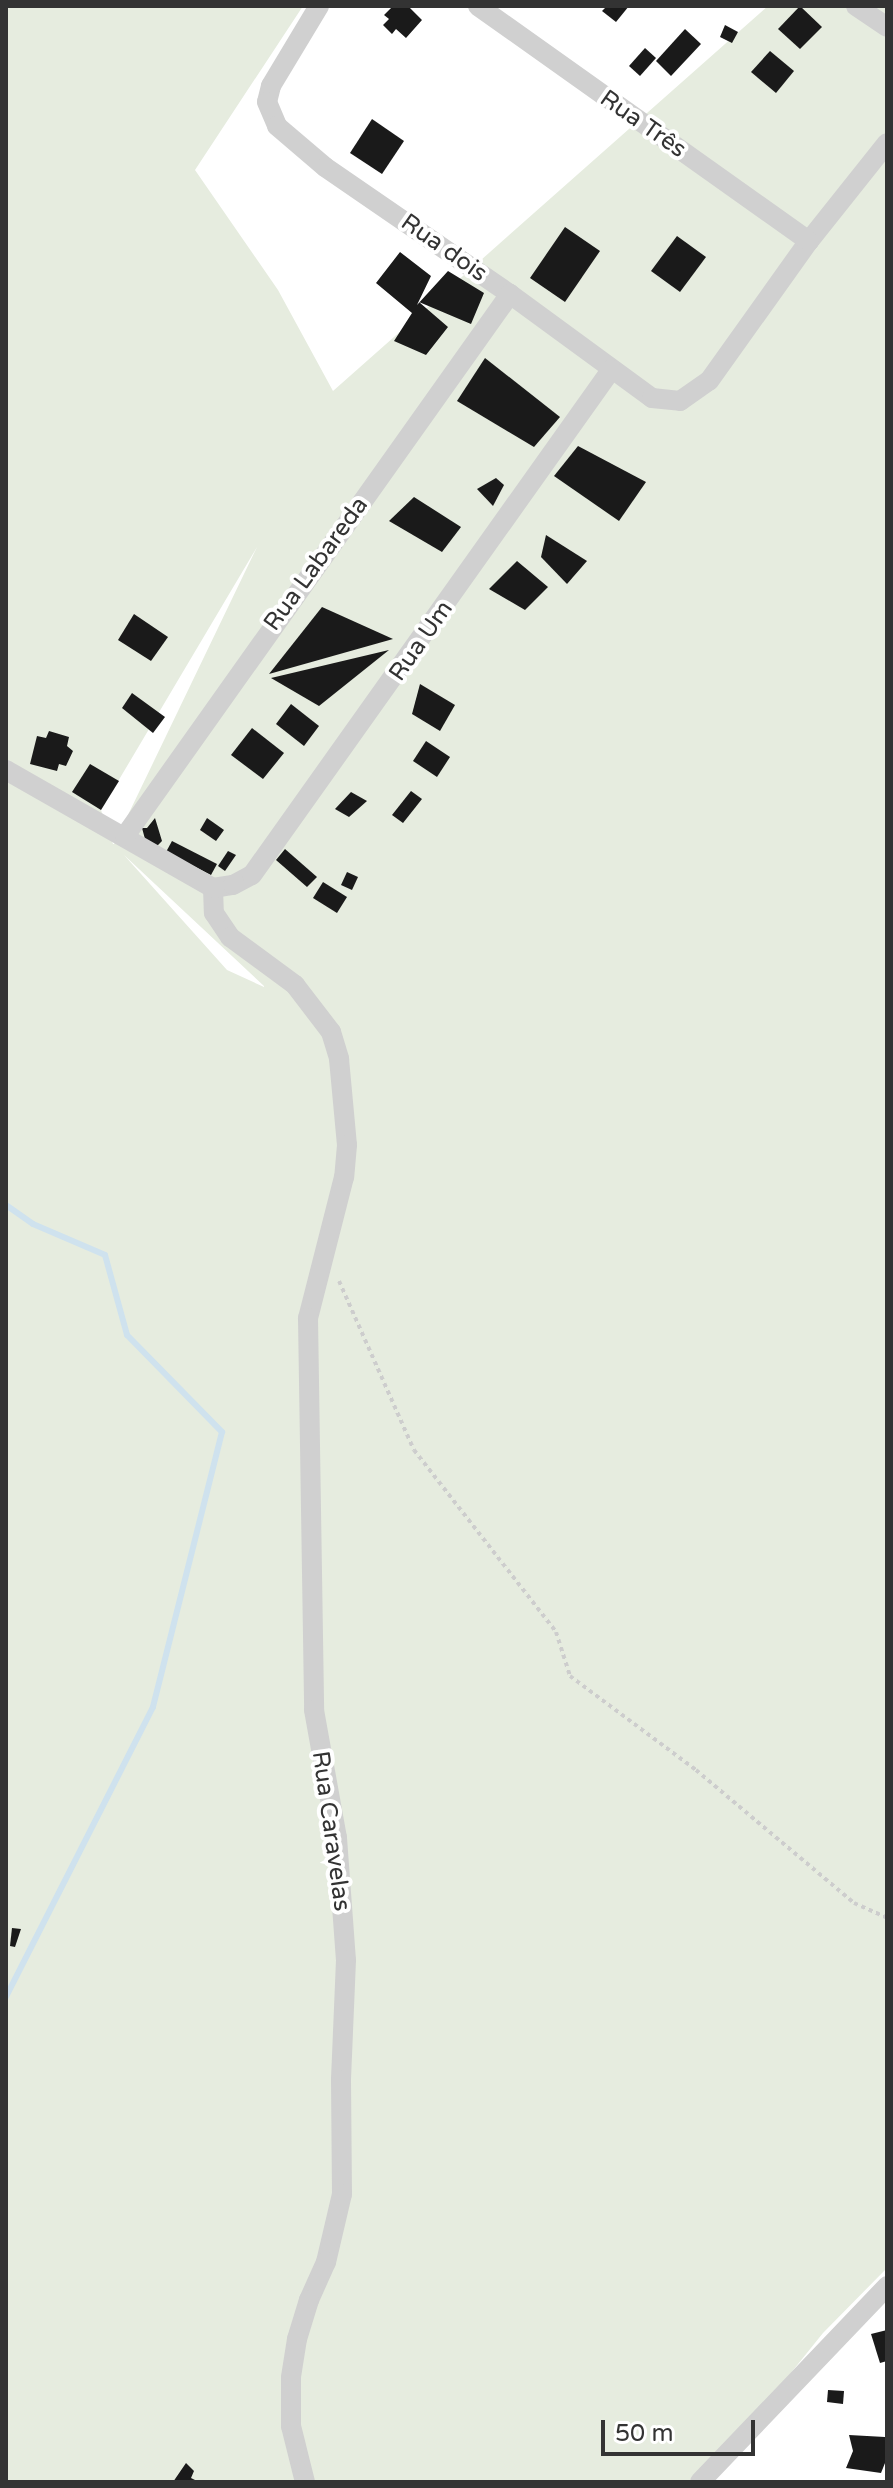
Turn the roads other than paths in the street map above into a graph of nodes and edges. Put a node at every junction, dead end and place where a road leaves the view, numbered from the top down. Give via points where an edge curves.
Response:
1 (319, 6) edge
2 (478, 6) edge
3 (856, 6) edge
4 (887, 27) edge
5 (887, 143) edge
6 (809, 241) junction
7 (510, 294) junction
8 (611, 370) junction
9 (6, 770) edge
10 (125, 836) junction
11 (213, 888) junction
12 (887, 2286) edge
13 (718, 2473) edge
14 (305, 2482) edge
15 (700, 2482) edge

1 - 7 street, Rua dois via 271,86 267,102 277,126 325,167
2 - 6 street, Rua Três
3 - 4 street
5 - 6 street, Rua dois
6 - 8 street, Rua dois via 695,394 680,401 652,398
7 - 8 street, Rua dois
7 - 10 street, Rua Labareda
8 - 11 street, Rua Um via 252,875
9 - 10 street
10 - 11 street
11 - 14 street, Rua Caravelas via 214,913 230,937 295,985 331,1032 339,1059 347,1145 344,1177 308,1318 314,1710 337,1838 346,1960 342,2194 326,2262 297,2339 291,2378 291,2426
12 - 13 street
13 - 15 street

